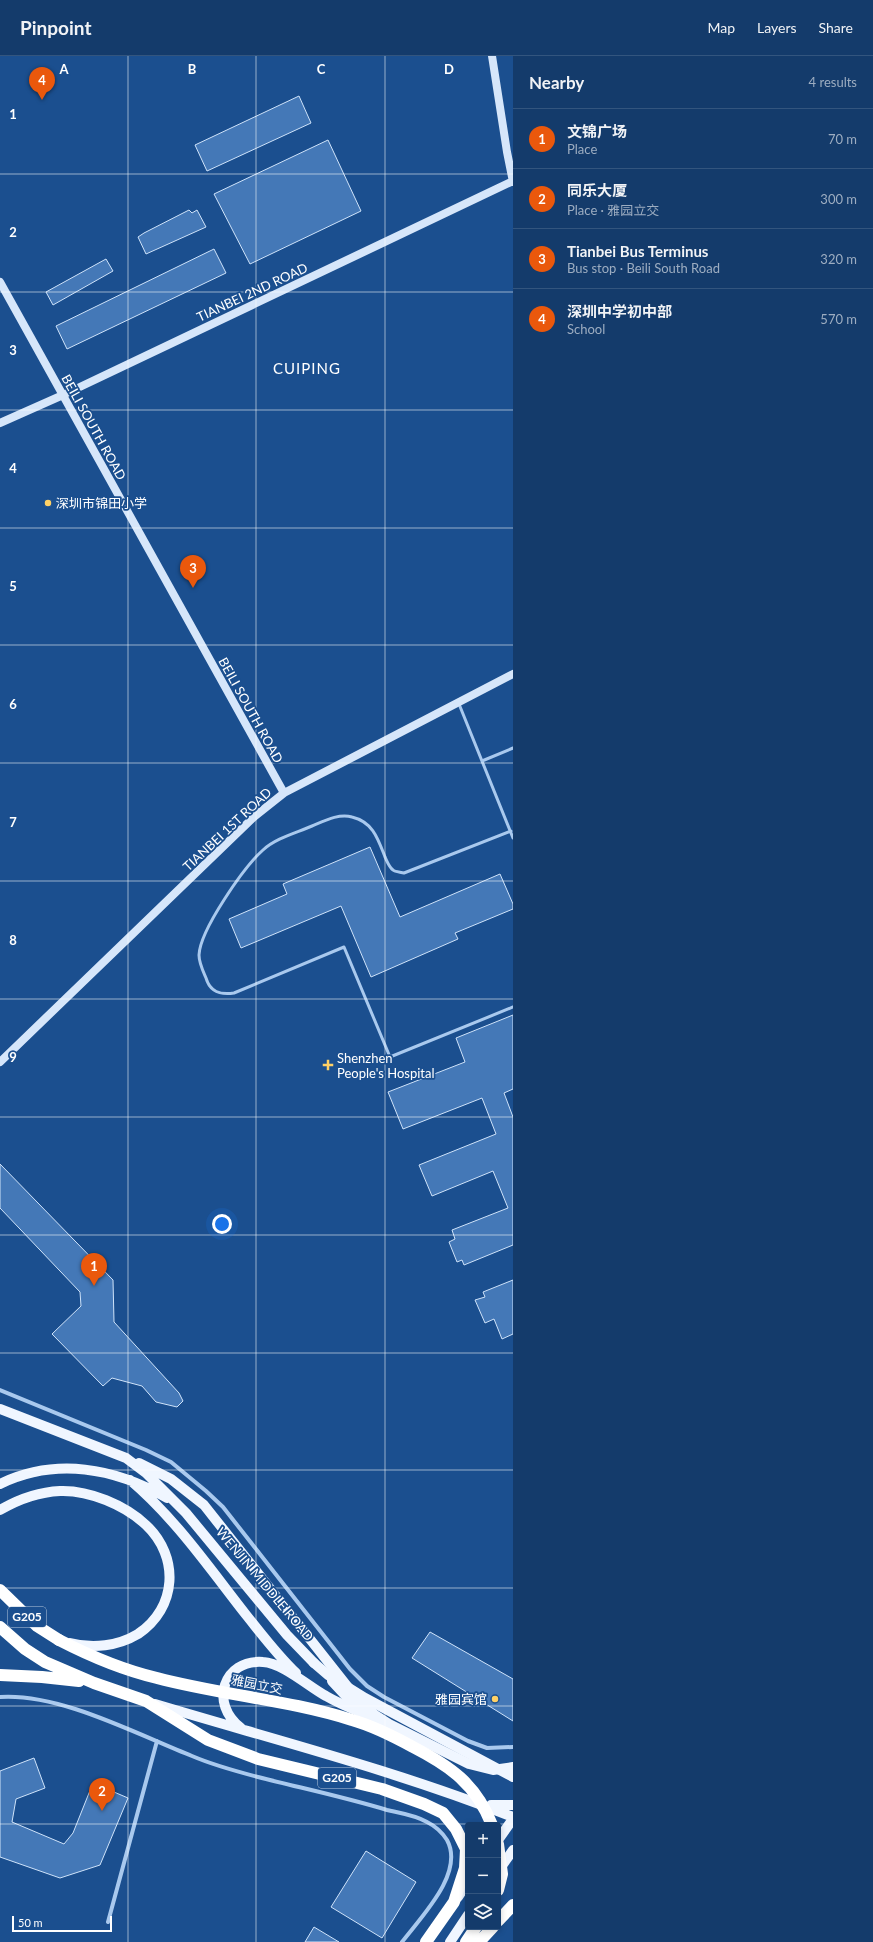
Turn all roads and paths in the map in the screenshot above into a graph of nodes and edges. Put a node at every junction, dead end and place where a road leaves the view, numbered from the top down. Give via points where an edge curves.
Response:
1 (492, 56) edge
2 (513, 182) edge
3 (0, 282) edge
4 (62, 395) junction
5 (0, 423) edge
6 (513, 674) edge
7 (458, 702) junction
8 (513, 748) edge
9 (482, 761) junction
10 (284, 793) junction
11 (510, 831) junction
12 (513, 838) edge
13 (513, 1007) edge
14 (0, 1062) edge
15 (0, 1390) edge
16 (0, 1409) edge
17 (126, 1458) junction
18 (130, 1480) junction
19 (0, 1484) edge
20 (0, 1510) edge
21 (186, 1513) junction
22 (0, 1590) edge
23 (0, 1627) edge
24 (59, 1640) junction
25 (314, 1663) junction
26 (0, 1675) edge
27 (94, 1683) junction
28 (310, 1686) junction
29 (0, 1697) edge
30 (146, 1701) junction
31 (389, 1729) junction
32 (244, 1730) junction
33 (157, 1741) junction
34 (513, 1747) edge
35 (513, 1767) edge
36 (513, 1777) edge
37 (479, 1804) junction
38 (513, 1805) edge
39 (513, 1818) edge
40 (490, 1822) edge
41 (501, 1836) edge
42 (513, 1850) edge
43 (501, 1866) edge
44 (501, 1868) edge
45 (501, 1878) edge
46 (465, 1886) edge
47 (454, 1902) junction
48 (513, 1903) edge
49 (501, 1918) edge
50 (465, 1920) edge
51 (108, 1922) dead end
52 (474, 1930) edge
53 (491, 1930) edge
54 (492, 1930) edge
55 (402, 1942) edge
56 (426, 1942) edge
57 (450, 1942) edge
58 (466, 1942) edge
59 (479, 1942) edge
60 (484, 1942) edge

1 - 2 street
2 - 4 street, TIANBEI 2ND ROAD
3 - 4 street, BEILI SOUTH ROAD
4 - 5 street, TIANBEI 2ND ROAD
4 - 10 street, BEILI SOUTH ROAD
6 - 7 street, TIANBEI 1ST ROAD
7 - 9 lane
7 - 10 street, TIANBEI 1ST ROAD
8 - 9 lane
9 - 11 lane
10 - 14 street, TIANBEI 1ST ROAD via 255,816
11 - 12 lane
11 - 13 lane via 404,873 393,870 388,864 377,836 370,826 351,816 329,819 275,841 255,858 215,915 199,957 208,986 218,993 226,994 234,993 344,947 390,1057
15 - 34 street via 170,1462 201,1486 222,1507 350,1669 367,1686 384,1698 468,1741 487,1748
16 - 17 main road, WENJIN MIDDLE ROAD
17 - 21 main road, WENJIN MIDDLE ROAD via 154,1480
17 - 31 main road via 171,1479 204,1505 355,1696
18 - 19 main road via 83,1469 57,1468 34,1471
18 - 21 main road via 170,1500
18 - 28 main road via 150,1496 170,1518 276,1652
20 - 24 main road, bridge via 37,1494 61,1491 81,1493 132,1513 147,1525 165,1553 170,1584 166,1600 159,1614 146,1628 132,1637 104,1646 77,1645
21 - 25 main road, WENJIN MIDDLE ROAD via 287,1635
22 - 24 highway, 雅园立交 / G205 via 37,1626
23 - 27 highway, G205 via 45,1662
24 - 31 highway, 雅园立交 / G205, bridge via 83,1653 158,1679 330,1713
25 - 31 main road, bridge via 359,1710
25 - 36 main road, WENJIN MIDDLE ROAD, bridge via 365,1698
26 - 27 highway
27 - 30 highway, G205
28 - 31 main road
28 - 32 main road via 276,1666 264,1662 252,1662 241,1666 224,1684 222,1695 232,1721
29 - 33 street via 38,1699 102,1718
30 - 32 main road
30 - 47 highway, G205 via 208,1740 258,1759 382,1789 443,1813 456,1829 466,1849 465,1868
31 - 35 main road via 469,1764 493,1770
31 - 40 highway, 雅园立交 / G205, bridge via 460,1777 480,1801
32 - 37 main road via 328,1754
33 - 51 street
33 - 55 street via 232,1770 369,1804 426,1821 439,1829 447,1840 452,1856 451,1867 440,1891
37 - 38 main road
37 - 39 main road
39 - 41 main road
42 - 44 main road
43 - 45 highway, bridge
46 - 47 main road
47 - 56 highway, G205
48 - 49 highway, bridge
50 - 57 main road
52 - 58 highway
53 - 59 highway
54 - 60 street

